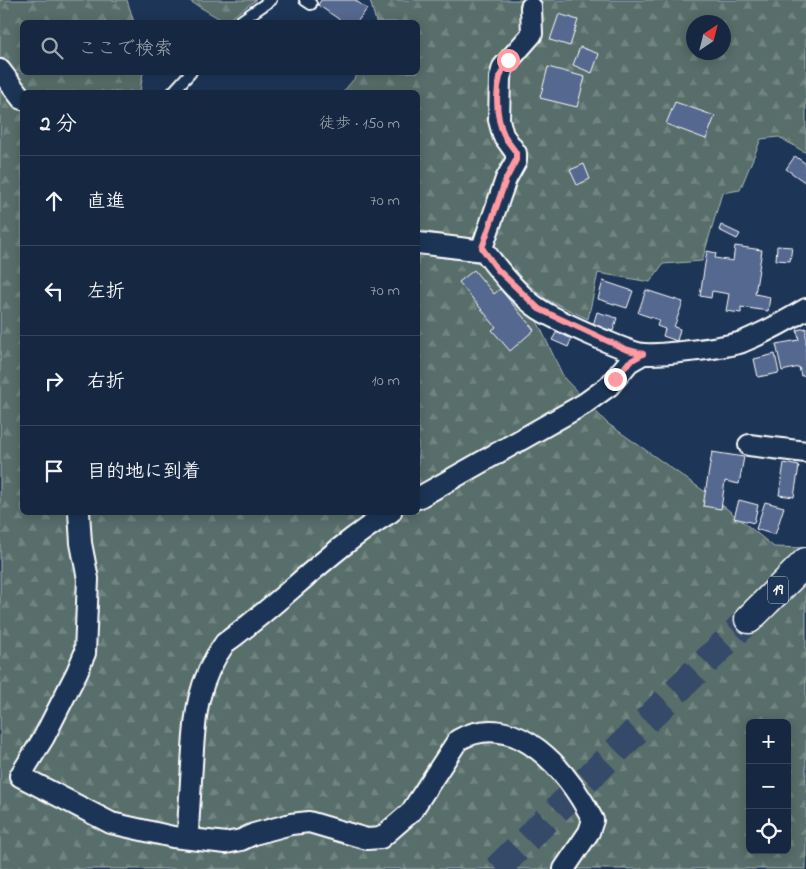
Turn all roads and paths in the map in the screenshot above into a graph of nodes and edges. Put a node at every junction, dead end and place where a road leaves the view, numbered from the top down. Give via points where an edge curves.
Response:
1 (271, 0) edge
2 (531, 7) dead end
3 (242, 20) edge
4 (0, 70) edge
5 (188, 75) edge
6 (175, 90) edge
7 (20, 96) edge
8 (420, 243) edge
9 (484, 251) junction
10 (806, 309) edge
11 (643, 354) junction
12 (749, 445) dead end
13 (806, 452) edge
14 (420, 497) edge
15 (79, 515) edge
16 (386, 515) edge
17 (806, 562) edge
18 (750, 619) tunnel mouth
19 (188, 838) junction
20 (564, 869) edge

1 - 3 lane
2 - 9 street via 532,34 503,67 500,78 499,120 516,153 516,160 506,179 482,248
4 - 7 street
5 - 6 lane
8 - 9 street
9 - 11 street via 497,269 539,309 625,349
10 - 11 street via 739,343
11 - 14 street via 629,362 609,386 584,404
12 - 13 street
15 - 19 street via 88,579 85,653 44,737 20,776 110,823
16 - 19 street via 338,550 225,643 214,659 194,721
17 - 18 main road, 19
19 - 20 street via 226,843 291,824 310,822 367,839 381,838 411,812 458,740 470,733 488,732 508,734 534,745 554,762 584,802 593,820

